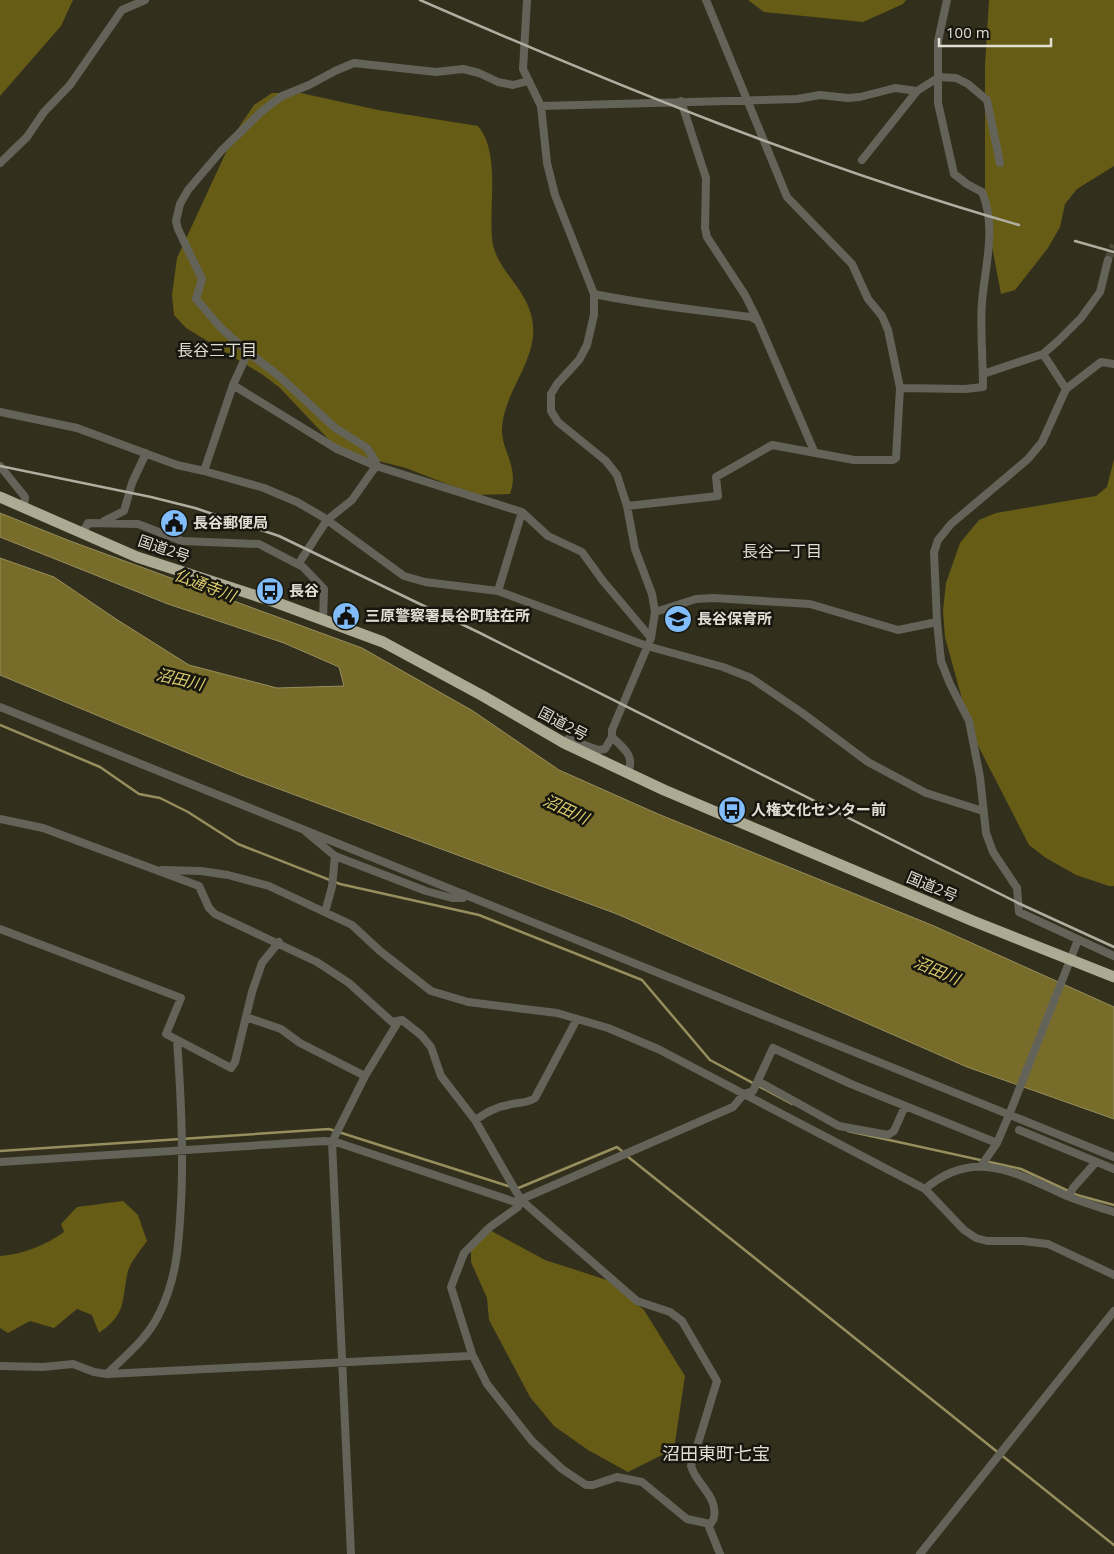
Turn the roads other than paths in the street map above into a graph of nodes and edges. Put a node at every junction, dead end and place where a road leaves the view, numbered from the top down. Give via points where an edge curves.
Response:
1 (145, 0) edge
2 (527, 0) edge
3 (706, 0) edge
4 (947, 0) edge
5 (939, 77) junction
6 (528, 81) junction
7 (916, 91) junction
8 (746, 99) junction
9 (681, 101) junction
10 (541, 106) junction
11 (862, 160) dead end
12 (0, 163) edge
13 (1000, 163) dead end
14 (1108, 260) tunnel mouth
15 (594, 294) junction
16 (758, 321) junction
17 (248, 352) junction
18 (1043, 354) junction
19 (1114, 364) edge
20 (983, 374) junction
21 (233, 385) junction
22 (900, 388) junction
23 (1066, 389) junction
24 (0, 412) edge
25 (814, 451) junction
26 (146, 453) junction
27 (0, 466) edge
28 (376, 466) junction
29 (204, 471) junction
30 (0, 497) edge
31 (24, 506) junction
32 (627, 506) junction
33 (522, 512) junction
34 (327, 520) junction
35 (97, 524) junction
36 (82, 534) junction
37 (280, 554) junction
38 (301, 560) junction
39 (312, 574) junction
40 (498, 591) junction
41 (655, 612) junction
42 (324, 620) junction
43 (936, 622) junction
44 (651, 638) junction
45 (647, 646) junction
46 (0, 707) edge
47 (541, 730) junction
48 (612, 737) junction
49 (628, 773) junction
50 (983, 812) junction
51 (0, 819) edge
52 (305, 830) junction
53 (335, 856) junction
54 (160, 871) junction
55 (464, 894) junction
56 (324, 912) junction
57 (0, 929) edge
58 (1078, 940) junction
59 (278, 942) junction
60 (1114, 956) edge
61 (1069, 964) junction
62 (1114, 977) edge
63 (246, 1017) junction
64 (577, 1019) junction
65 (398, 1022) junction
66 (177, 1040) junction
67 (365, 1076) junction
68 (758, 1081) junction
69 (744, 1094) junction
70 (905, 1106) junction
71 (1010, 1112) junction
72 (475, 1120) junction
73 (1019, 1130) dead end
74 (333, 1140) junction
75 (997, 1143) junction
76 (184, 1150) junction
77 (1114, 1157) edge
78 (0, 1162) edge
79 (1096, 1162) junction
80 (981, 1166) junction
81 (1114, 1169) edge
82 (925, 1189) junction
83 (1069, 1196) junction
84 (522, 1200) junction
85 (1114, 1212) edge
86 (1114, 1275) edge
87 (1114, 1311) edge
88 (472, 1354) junction
89 (342, 1363) junction
90 (0, 1366) edge
91 (107, 1374) junction
92 (710, 1524) junction
93 (351, 1554) edge
94 (720, 1554) edge
95 (920, 1554) edge

1 - 12 street via 122,10 70,85 44,112 27,137
2 - 6 street via 523,68
3 - 8 street
4 - 5 street via 938,40
5 - 7 street
5 - 13 street via 956,78 988,100
5 - 20 street via 938,103 954,174 982,192 988,204 990,230 982,305
6 - 10 street
6 - 17 street via 513,85 463,69 436,72 354,62 282,96 262,111 222,150 188,190 176,221 202,279 196,298 221,328
7 - 8 street via 895,88 848,98 820,95 797,99
7 - 11 street
8 - 9 street
8 - 22 street via 787,197 852,264 868,299 882,316 892,345
9 - 10 street
9 - 16 street via 706,178 707,237
10 - 15 street via 550,177
14 - 18 street via 1100,292 1081,318
15 - 16 street
15 - 32 street via 594,315 587,345 551,394 551,411 558,422 606,461 616,475
16 - 25 street
17 - 21 street
17 - 28 street via 334,427 367,448
18 - 20 street
18 - 23 street
19 - 23 street via 1100,362
20 - 22 street via 983,387
21 - 28 street via 337,449
21 - 29 street
22 - 25 street via 896,458 854,460
23 - 43 street via 1042,442 1028,459 951,524 938,540 934,552
24 - 26 street via 77,428
25 - 32 street via 772,445 716,477 718,496
26 - 29 street
26 - 35 street via 124,511
27 - 31 street via 25,497
28 - 33 street
28 - 34 street via 352,500
29 - 34 street via 264,488
30 - 31 highway, 国道2号
31 - 36 highway, 国道2号
32 - 41 street via 635,549 652,594
33 - 40 street
33 - 44 street via 548,536 582,552
34 - 38 street
34 - 40 street via 404,576 425,582
35 - 36 street via 88,524
35 - 37 street via 138,524 182,541 259,544
36 - 42 highway, 国道2号 via 138,557
37 - 38 street via 288,553
37 - 39 street
38 - 39 street
39 - 42 street via 324,589
40 - 45 street
41 - 43 street via 696,599 714,598 810,604 898,630
41 - 44 street
42 - 47 highway, 国道2号 via 383,642
43 - 50 street via 942,660 969,721
44 - 45 street
45 - 48 street via 612,730
45 - 50 street via 750,678 868,762 926,793
46 - 52 street
47 - 48 street via 544,726 598,750 605,749
47 - 49 highway, 国道2号
48 - 49 street via 630,754 632,763
49 - 61 highway, 国道2号
50 - 58 street via 993,852 1017,888 1019,912
51 - 54 street via 43,828
52 - 53 street
52 - 55 street
53 - 55 street via 426,891 452,898 463,898
53 - 56 street via 332,887
54 - 56 street via 201,870 228,875 269,886
54 - 59 street via 198,886 215,914
55 - 71 street
56 - 64 street via 352,925 431,991 468,1002 557,1013
57 - 66 street via 181,998 166,1034
58 - 60 street
58 - 61 street
59 - 63 street via 262,963
59 - 65 street via 349,983 392,1022
61 - 62 highway, 国道2号
61 - 71 street
63 - 66 street via 231,1068
63 - 67 street via 281,1029 300,1043
64 - 69 street via 658,1049
64 - 72 street via 535,1098 492,1110
65 - 67 street
65 - 72 street via 402,1020 431,1047 441,1076
66 - 76 street
67 - 74 street
68 - 69 street via 753,1091
68 - 70 street via 839,1126 888,1135 894,1131
68 - 70 street via 773,1048
69 - 82 street
69 - 84 street via 733,1107
70 - 75 street
71 - 75 street
71 - 77 street
72 - 84 street
73 - 79 street
74 - 76 street
74 - 84 street via 515,1202
74 - 89 street
75 - 80 street
76 - 78 street
76 - 91 street via 179,1253 169,1292 148,1333
79 - 81 street
79 - 83 street
80 - 82 street via 959,1168
80 - 83 street via 1004,1169
82 - 86 street via 964,1230 976,1238 1048,1244
83 - 85 street
84 - 88 street via 464,1253 451,1287
84 - 92 street via 637,1302 670,1312 682,1321 717,1381 691,1466 694,1476 714,1500 714,1520
87 - 95 street
88 - 89 street
88 - 92 street via 487,1384 532,1441 562,1469 586,1485 617,1477 642,1482 687,1519
89 - 91 street
89 - 93 street
90 - 91 street via 73,1364
92 - 94 street

